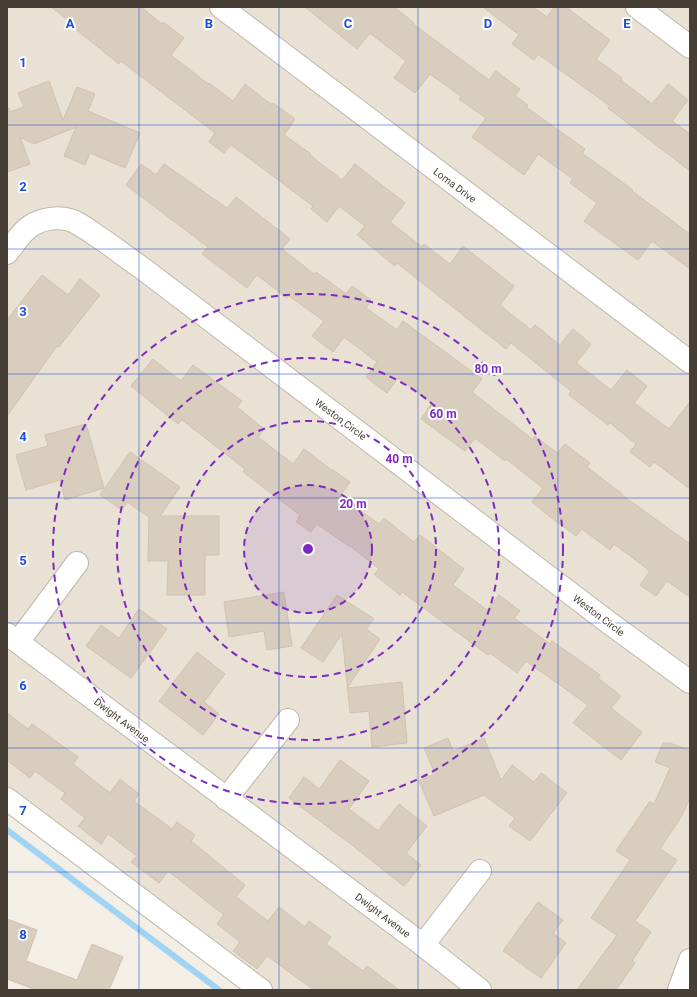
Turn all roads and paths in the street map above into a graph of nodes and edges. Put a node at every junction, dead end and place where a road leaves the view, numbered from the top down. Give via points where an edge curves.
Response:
1 (221, 7) edge
2 (637, 7) edge
3 (690, 47) edge
4 (7, 253) edge
5 (690, 362) edge
6 (77, 563) dead end
7 (13, 638) edge
8 (690, 682) edge
9 (288, 720) dead end
10 (226, 799) junction
11 (7, 800) edge
12 (480, 871) dead end
13 (423, 946) junction
14 (690, 960) edge
15 (261, 990) edge
16 (480, 990) edge
17 (679, 990) edge

1 - 5 street, Loma Drive
2 - 3 street
4 - 8 street, Weston Circle via 24,232 40,221 70,220 84,227
6 - 7 street, Dwight Avenue
7 - 10 street, Dwight Avenue
9 - 10 street
10 - 13 street, Dwight Avenue
11 - 15 street
12 - 13 street
13 - 16 street, Dwight Avenue
14 - 17 street

